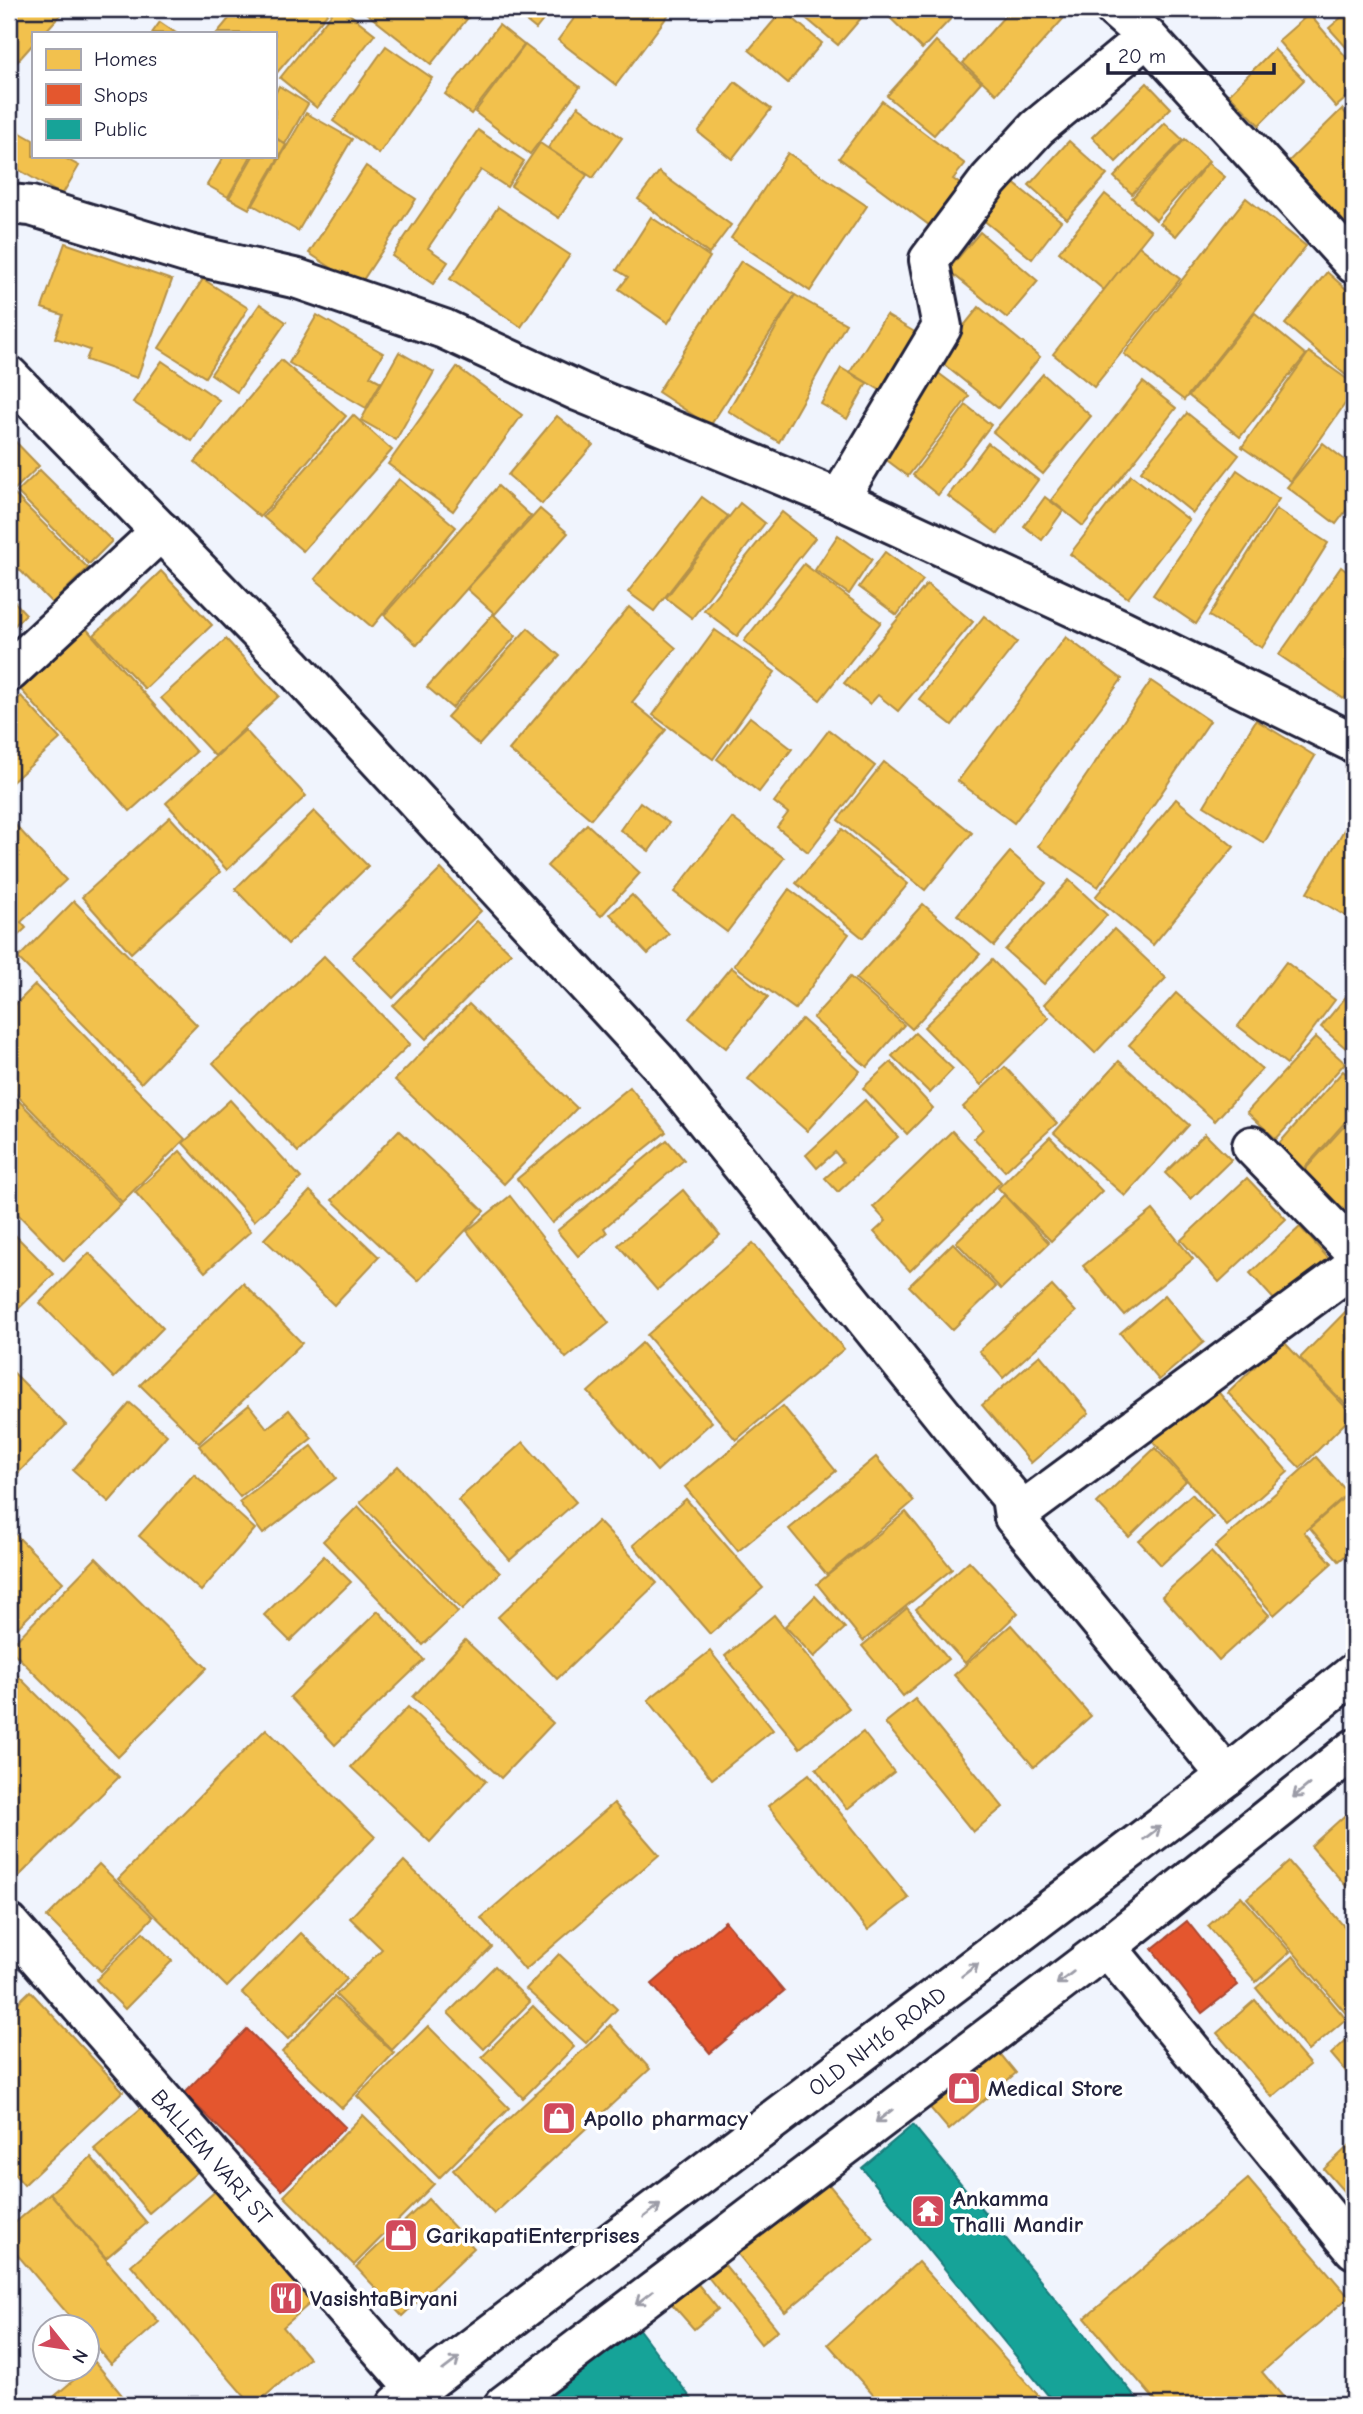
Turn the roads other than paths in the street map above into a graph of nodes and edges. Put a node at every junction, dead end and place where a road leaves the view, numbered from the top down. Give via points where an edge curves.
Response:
1 (1115, 9) edge
2 (1147, 37) junction
3 (9, 204) edge
4 (1354, 264) edge
5 (9, 376) edge
6 (839, 499) junction
7 (161, 531) junction
8 (9, 672) edge
9 (1354, 743) edge
10 (1252, 1146) dead end
11 (1354, 1251) edge
12 (1354, 1266) edge
13 (1014, 1517) junction
14 (1354, 1673) edge
15 (1354, 1749) edge
16 (1227, 1776) junction
17 (9, 1924) edge
18 (1107, 1947) junction
19 (1354, 2249) edge
20 (407, 2398) edge
21 (504, 2405) edge

1 - 2 street
2 - 4 street
2 - 6 street via 1037,128 989,180 929,260 942,327
3 - 6 street via 31,206 189,254 298,279 444,329 580,392
5 - 7 street
6 - 9 street
7 - 8 street
7 - 13 street via 660,1064 1011,1497
10 - 11 street
12 - 13 street
13 - 16 street
14 - 16 street, OLD NH16 ROAD
15 -> 18 street
20 -> 16 street, OLD NH16 ROAD
17 - 20 street, BALLEM VARI ST
18 - 19 street
18 -> 21 street

